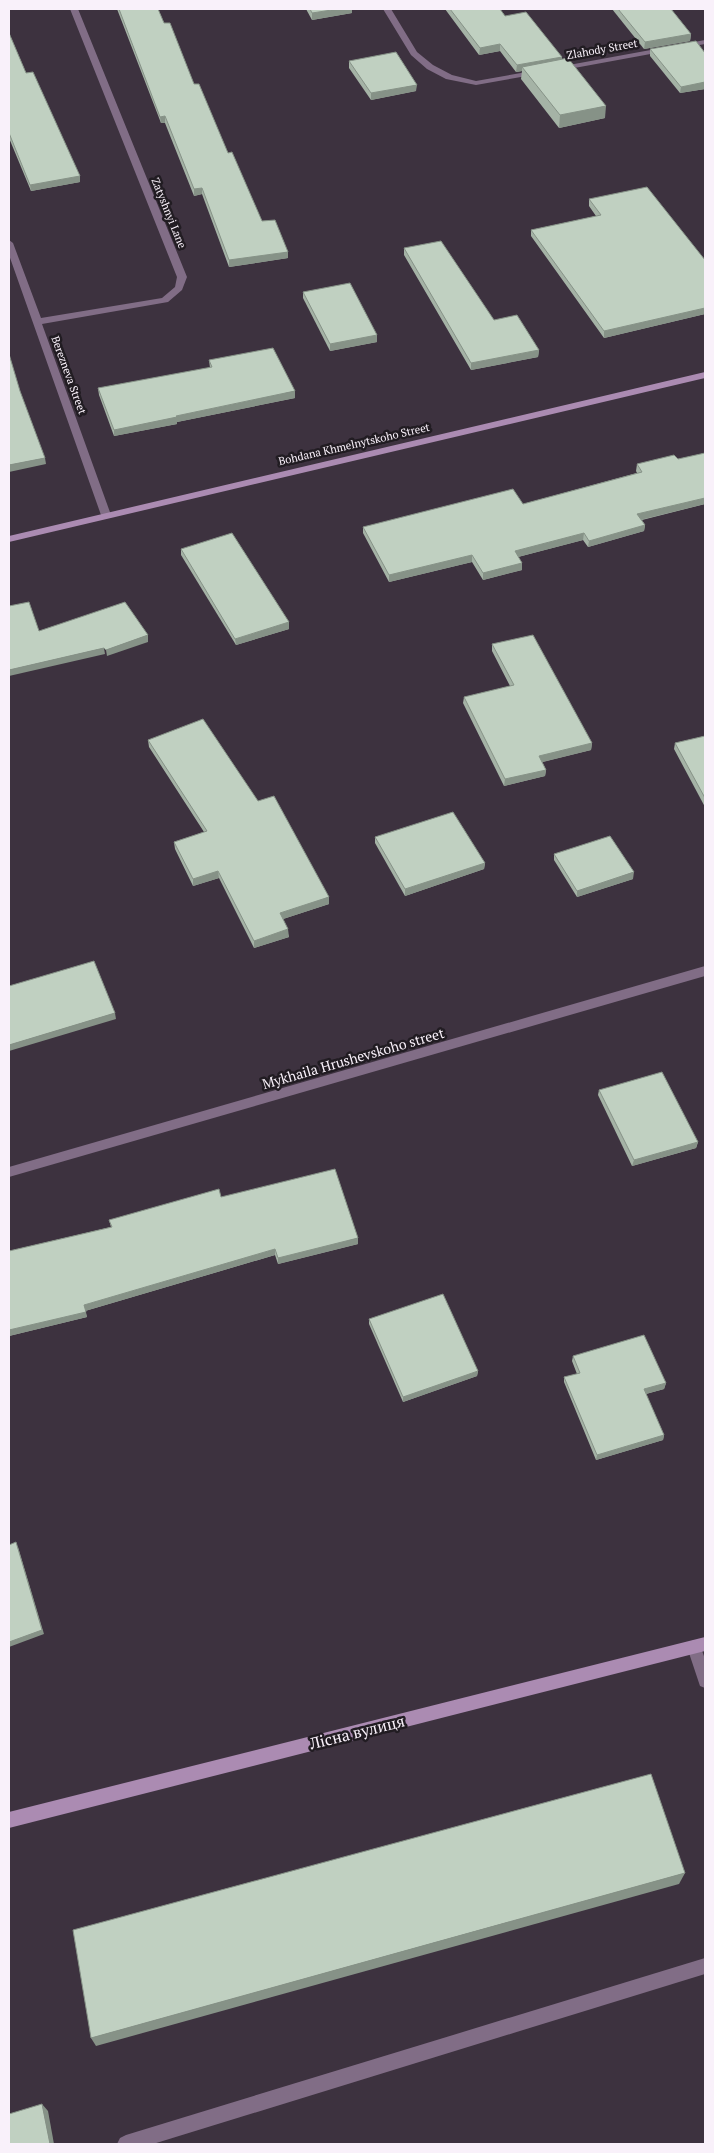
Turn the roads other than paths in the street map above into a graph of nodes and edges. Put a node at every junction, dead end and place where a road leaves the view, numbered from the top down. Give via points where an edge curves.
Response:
1 (74, 9) edge
2 (387, 9) edge
3 (705, 42) edge
4 (552, 70) edge
5 (543, 71) edge
6 (9, 243) edge
7 (36, 322) junction
8 (705, 376) edge
9 (106, 515) junction
10 (9, 539) edge
11 (705, 971) edge
12 (9, 1172) edge
13 (699, 1646) edge
14 (705, 1681) edge
15 (9, 1820) edge
16 (705, 1966) edge
17 (126, 2144) edge

1 - 7 street, Zatyshnyi Lane via 182,278 179,288 165,300
2 - 5 street via 414,53 449,77 476,83
3 - 4 street, Zlahody Street
6 - 7 street, Berezneva Street
7 - 9 street, Berezneva Street
8 - 9 main road, Bohdana Khmelnytskoho Street
9 - 10 main road, Bohdana Khmelnytskoho Street
11 - 12 street, Mykhaila Hrushevskoho street
13 - 14 street
13 - 15 main road, Лісна вулиця
16 - 17 street

